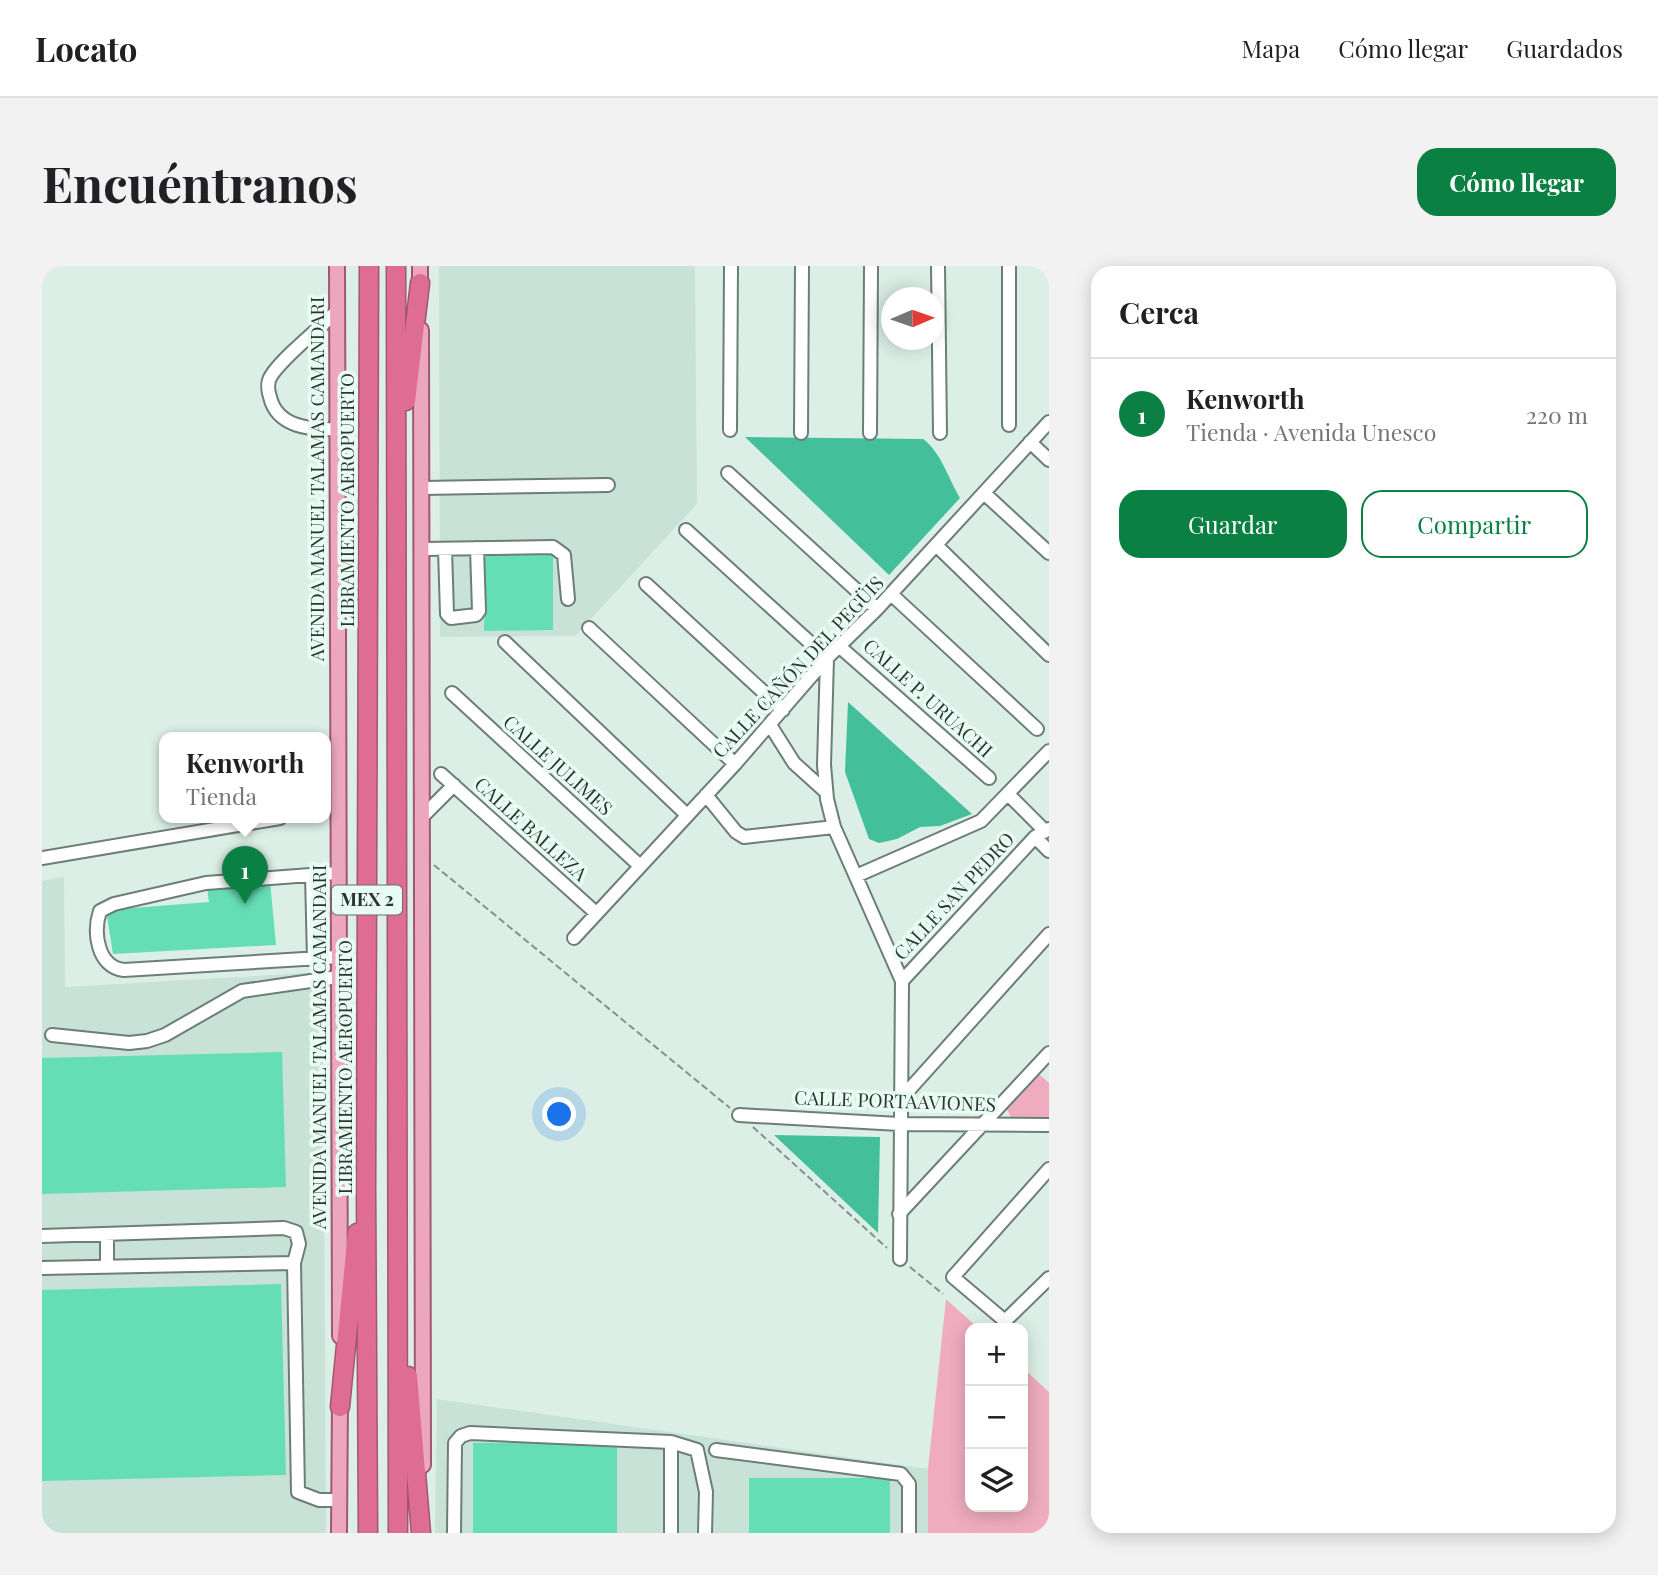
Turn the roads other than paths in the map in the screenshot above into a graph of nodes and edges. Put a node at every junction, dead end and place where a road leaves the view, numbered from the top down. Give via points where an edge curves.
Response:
1 (337, 266) edge
2 (369, 266) edge
3 (396, 266) edge
4 (731, 266) edge
5 (802, 266) edge
6 (871, 266) edge
7 (938, 266) edge
8 (1009, 266) edge
9 (420, 274) edge
10 (337, 311) junction
11 (1049, 422) edge
12 (1009, 425) dead end
13 (337, 429) junction
14 (730, 430) dead end
15 (801, 433) dead end
16 (870, 433) dead end
17 (940, 433) dead end
18 (1030, 442) junction
19 (1049, 460) edge
20 (728, 473) dead end
21 (397, 477) junction
22 (608, 485) dead end
23 (423, 488) junction
24 (985, 494) junction
25 (686, 530) dead end
26 (937, 546) junction
27 (477, 548) junction
28 (423, 549) junction
29 (445, 549) junction
30 (1049, 553) edge
31 (646, 584) dead end
32 (891, 594) junction
33 (568, 599) dead end
34 (877, 609) junction
35 (589, 628) dead end
36 (505, 642) dead end
37 (840, 647) junction
38 (1049, 655) edge
39 (827, 658) junction
40 (452, 693) dead end
41 (783, 710) junction
42 (770, 724) junction
43 (1037, 729) dead end
44 (1049, 751) edge
45 (735, 764) junction
46 (441, 774) dead end
47 (989, 778) dead end
48 (454, 785) junction
49 (825, 791) junction
50 (1008, 794) junction
51 (706, 795) junction
52 (331, 810) edge
53 (687, 815) junction
54 (423, 816) junction
55 (250, 823) edge
56 (834, 827) junction
57 (1043, 833) edge
58 (1049, 851) edge
59 (42, 858) edge
60 (639, 865) junction
61 (337, 873) junction
62 (312, 875) junction
63 (856, 876) junction
64 (596, 913) junction
65 (1049, 934) edge
66 (574, 938) dead end
67 (337, 957) junction
68 (314, 959) junction
69 (338, 977) junction
70 (902, 981) junction
71 (52, 1035) dead end
72 (1049, 1053) edge
73 (899, 1101) junction
74 (739, 1115) road end
75 (985, 1123) junction
76 (899, 1124) junction
77 (1049, 1125) edge
78 (1049, 1169) edge
79 (366, 1188) junction
80 (899, 1214) junction
81 (107, 1234) junction
82 (42, 1236) edge
83 (900, 1259) road end
84 (294, 1263) junction
85 (107, 1267) junction
86 (42, 1268) edge
87 (1049, 1278) edge
88 (398, 1284) junction
89 (340, 1406) junction
90 (671, 1442) junction
91 (716, 1450) dead end
92 (340, 1500) junction
93 (339, 1533) edge
94 (368, 1533) edge
95 (398, 1533) edge
96 (422, 1533) edge
97 (454, 1533) edge
98 (671, 1533) edge
99 (705, 1533) edge
100 (909, 1533) edge

1 - 10 main road, AVENIDA MANUEL TALAMAS CAMANDARI
2 - 79 highway, LIBRAMIENTO AEROPUERTO / MEX 2
3 - 21 highway, MEX 2
4 - 14 street
5 - 15 street
6 - 16 street
7 - 17 street
8 - 12 street
9 - 21 highway
9 - 23 main road
10 - 13 main road, AVENIDA MANUEL TALAMAS CAMANDARI
10 - 13 street via 271,375 268,393 281,417 313,430
11 - 18 street, CALLE CAÑÓN DEL PEGÜIS
13 - 52 main road, AVENIDA MANUEL TALAMAS CAMANDARI
18 - 19 street
18 - 24 street, CALLE CAÑÓN DEL PEGÜIS
20 - 34 street
21 - 88 highway, MEX 2
22 - 23 street
23 - 28 main road
24 - 26 street, CALLE CAÑÓN DEL PEGÜIS
24 - 30 street
25 - 39 street
26 - 32 street, CALLE CAÑÓN DEL PEGÜIS
26 - 38 street
27 - 29 street
27 - 29 street via 479,611 463,618 447,614
27 - 33 street via 546,546 560,550 566,565
28 - 29 street
28 - 54 main road
31 - 41 street
32 - 34 street, CALLE CAÑÓN DEL PEGÜIS
32 - 43 street
34 - 37 street, CALLE CAÑÓN DEL PEGÜIS
35 - 45 street
36 - 53 street
37 - 39 street, CALLE CAÑÓN DEL PEGÜIS
37 - 47 street, CALLE P. URUACHI
39 - 41 street, CALLE CAÑÓN DEL PEGÜIS
39 - 49 street
40 - 60 street, CALLE JULIMES
41 - 42 street, CALLE CAÑÓN DEL PEGÜIS
42 - 45 street, CALLE CAÑÓN DEL PEGÜIS
42 - 49 street via 794,763
44 - 50 street
45 - 51 street, CALLE CAÑÓN DEL PEGÜIS
46 - 48 street, CALLE BALLEZA
48 - 54 street
48 - 64 street, CALLE BALLEZA
49 - 56 street
50 - 57 street
50 - 63 street via 981,821
51 - 53 street, CALLE CAÑÓN DEL PEGÜIS
51 - 56 street via 744,836
52 - 61 main road, AVENIDA MANUEL TALAMAS CAMANDARI
53 - 60 street, CALLE CAÑÓN DEL PEGÜIS
54 - 96 main road
55 - 59 street
56 - 63 street
57 - 58 street
57 - 70 street, CALLE SAN PEDRO
60 - 64 street, CALLE CAÑÓN DEL PEGÜIS
61 - 62 street
61 - 67 main road, AVENIDA MANUEL TALAMAS CAMANDARI
62 - 68 street
62 - 68 street via 195,885 114,904 100,911 98,938 109,965 124,971
63 - 70 street
64 - 66 street, CALLE CAÑÓN DEL PEGÜIS
65 - 73 street
67 - 68 street
67 - 69 main road, AVENIDA MANUEL TALAMAS CAMANDARI
69 - 71 street via 242,991 148,1041
69 - 89 main road, AVENIDA MANUEL TALAMAS CAMANDARI
70 - 73 street
72 - 75 street
73 - 76 street
74 - 76 street, CALLE PORTAAVIONES
75 - 76 street, CALLE PORTAAVIONES
75 - 77 street, CALLE PORTAAVIONES
75 - 80 street
76 - 80 street
78 - 87 street via 953,1277 1003,1320 1010,1319
79 - 89 highway via 353,1260
79 - 94 highway, LIBRAMIENTO AEROPUERTO / MEX 2
80 - 83 street
81 - 82 street
81 - 84 street via 284,1228 296,1232 299,1244
81 - 85 street
84 - 85 street
84 - 92 street via 298,1492 318,1500
85 - 86 street
88 - 95 highway, MEX 2
88 - 96 highway
89 - 92 main road, AVENIDA MANUEL TALAMAS CAMANDARI
90 - 97 street via 461,1436 455,1443
90 - 98 street
90 - 99 street via 690,1446 700,1458 706,1492
91 - 100 street via 901,1474 909,1484
92 - 93 main road, AVENIDA MANUEL TALAMAS CAMANDARI

